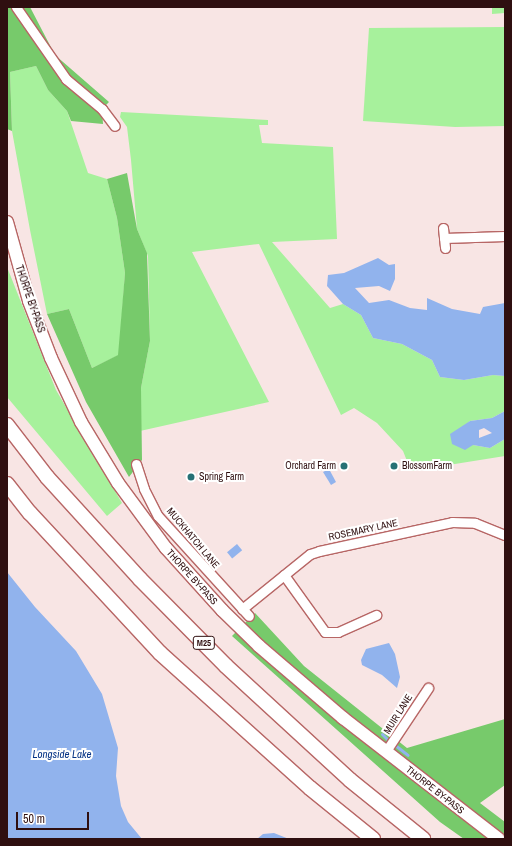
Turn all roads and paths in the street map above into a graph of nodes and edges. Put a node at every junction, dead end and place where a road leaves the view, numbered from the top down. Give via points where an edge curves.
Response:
1 (16, 7) edge
2 (115, 126) dead end
3 (7, 222) edge
4 (443, 228) dead end
5 (505, 236) edge
6 (444, 238) junction
7 (445, 248) dead end
8 (7, 425) edge
9 (136, 464) dead end
10 (7, 484) edge
11 (505, 535) edge
12 (284, 575) junction
13 (242, 609) junction
14 (376, 615) dead end
15 (249, 616) dead end
16 (428, 688) dead end
17 (386, 751) junction
18 (373, 839) edge
19 (423, 839) edge
20 (499, 839) edge

1 - 2 street via 66,79 102,109
3 - 17 main road, THORPE BY-PASS via 27,293 51,358 81,422 134,505 166,548 222,610 265,651
4 - 6 street
5 - 6 street
6 - 7 street
8 - 19 highway, M25 via 47,477 140,579 205,644 350,780
9 - 13 street, MUCKHATCH LANE via 144,489 158,516
10 - 18 highway via 30,513 160,653 310,788
11 - 12 street, ROSEMARY LANE via 475,523 436,525 319,551 310,554
12 - 13 street, ROSEMARY LANE
12 - 14 street via 325,632 338,632
13 - 15 street, MUCKHATCH LANE
16 - 17 street, MUIR LANE
17 - 20 main road, THORPE BY-PASS

